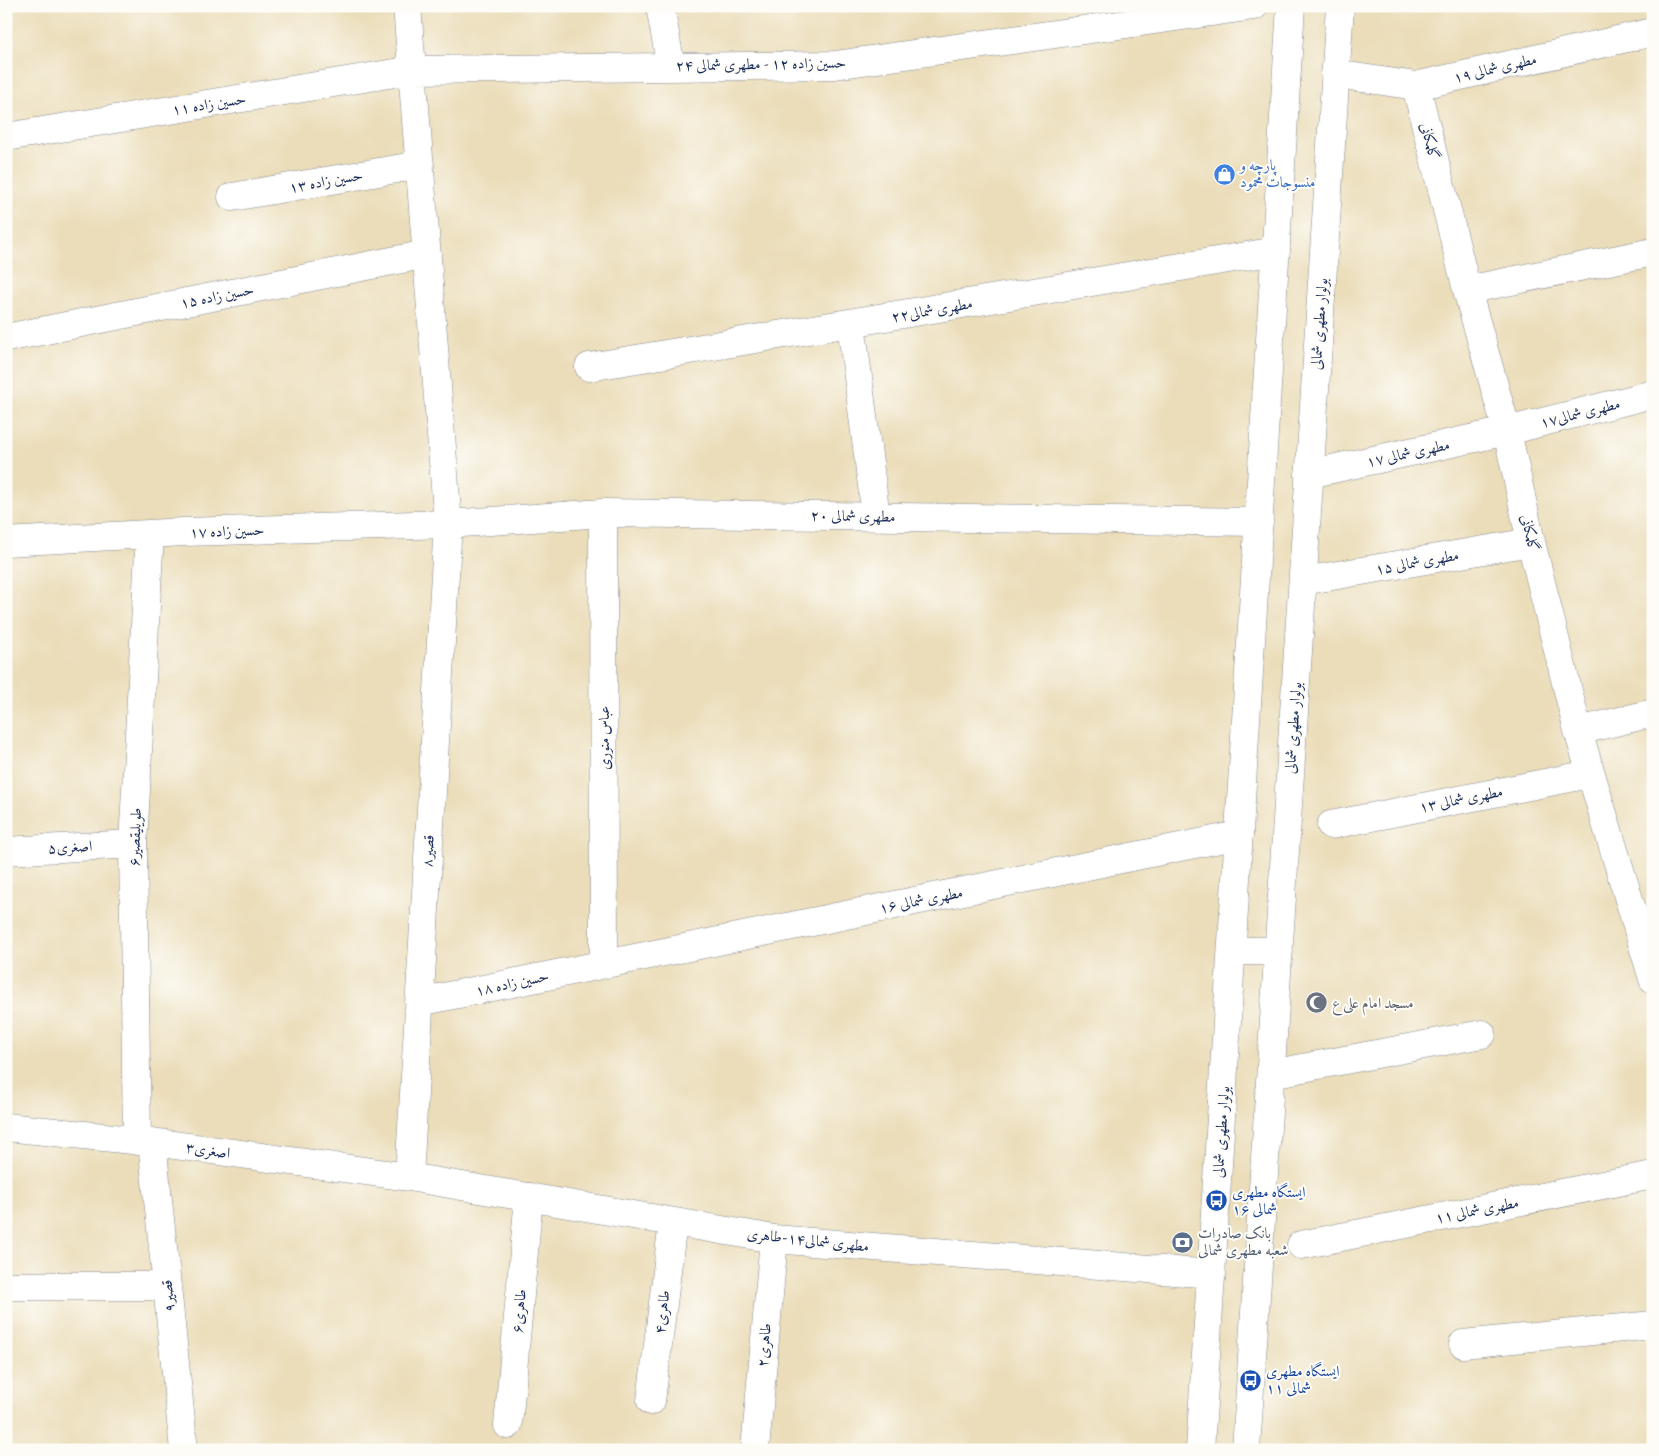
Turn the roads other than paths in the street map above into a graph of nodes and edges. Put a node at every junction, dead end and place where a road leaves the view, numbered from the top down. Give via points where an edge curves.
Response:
1 (407, 6) edge
2 (660, 6) edge
3 (1254, 6) edge
4 (1291, 6) edge
5 (1340, 6) edge
6 (1653, 32) edge
7 (671, 67) junction
8 (413, 70) junction
9 (1335, 74) junction
10 (1416, 86) junction
11 (6, 137) edge
12 (420, 165) junction
13 (232, 197) dead end
14 (1276, 251) junction
15 (1653, 252) edge
16 (427, 254) junction
17 (1467, 290) junction
18 (851, 323) junction
19 (6, 338) edge
20 (589, 367) dead end
21 (1653, 394) edge
22 (1507, 431) junction
23 (1309, 474) junction
24 (603, 513) junction
25 (876, 517) junction
26 (1259, 522) junction
27 (448, 524) junction
28 (150, 534) junction
29 (6, 542) edge
30 (1531, 542) junction
31 (1303, 581) junction
32 (1653, 714) edge
33 (1578, 731) junction
34 (1590, 774) junction
35 (1331, 825) dead end
36 (1239, 835) junction
37 (133, 844) junction
38 (6, 850) edge
39 (1279, 951) junction
40 (1232, 952) junction
41 (604, 964) junction
42 (1653, 979) edge
43 (419, 1002) junction
44 (1482, 1034) dead end
45 (1271, 1074) junction
46 (6, 1127) edge
47 (144, 1142) junction
48 (1653, 1175) edge
49 (408, 1177) junction
50 (529, 1197) junction
51 (674, 1222) junction
52 (774, 1239) junction
53 (1301, 1245) dead end
54 (1212, 1274) junction
55 (6, 1286) edge
56 (167, 1286) junction
57 (1653, 1324) edge
58 (1463, 1344) dead end
59 (651, 1401) dead end
60 (508, 1425) dead end
61 (184, 1450) edge
62 (755, 1450) edge
63 (1200, 1450) edge
64 (1246, 1450) edge

1 - 8 street, قصیر۸
2 - 7 street
3 - 7 street, حسین زاده ۱۲ - مطهری شمالی ۲۴ via 835,65
4 - 14 street, بولوار مطهری شمالی
5 - 9 street, بولوار مطهری شمالی
6 - 10 street, مطهری شمالی ۱۹
7 - 8 street, حسین زاده ۱۲ - مطهری شمالی ۲۴
8 - 11 street, حسین زاده ۱۱
8 - 12 street, قصیر۸
9 - 10 street, مطهری شمالی ۱۹
9 - 23 street, بولوار مطهری شمالی
10 - 17 street, گلمکانی
12 - 13 street, حسین زاده ۱۳
12 - 16 street, قصیر۸
14 - 18 street, مطهری شمالی۲۲
14 - 26 street, بولوار مطهری شمالی
15 - 17 street
16 - 19 street, حسین زاده ۱۵
16 - 27 street, قصیر۸
17 - 22 street, گلمکانی
18 - 20 street, مطهری شمالی۲۲
18 - 25 street
21 - 22 street, مطهری شمالی۱۷
22 - 23 street, مطهری شمالی ۱۷
22 - 30 street, گلمکانی
23 - 31 street, بولوار مطهری شمالی
24 - 25 street, مطهری شمالی ۲۰
24 - 27 street, مطهری شمالی ۲۰
24 - 41 street, عباس منوری
25 - 26 street, مطهری شمالی ۲۰
26 - 36 street, بولوار مطهری شمالی
27 - 28 street, حسین زاده ۱۷
27 - 43 street, قصیر۸
28 - 29 street, حسین زاده ۱۷
28 - 37 street, طویلیقصیر۶
30 - 31 street, مطهری شمالی ۱۵
30 - 33 street, گلمکانی
31 - 39 street, بولوار مطهری شمالی
32 - 33 street
33 - 34 street, گلمکانی
34 - 35 street, مطهری شمالی ۱۳
34 - 42 street, گلمکانی
36 - 40 street, بولوار مطهری شمالی
36 - 41 street, مطهری شمالی ۱۶
37 - 38 street, اصغری۵
37 - 47 street, طویلیقصیر۶
39 - 40 street
39 - 45 street, بولوار مطهری شمالی
40 - 54 street, بولوار مطهری شمالی
41 - 43 street, حسین زاده ۱۸
43 - 49 street, قصیر۸
44 - 45 street
45 - 64 street, بولوار مطهری شمالی
46 - 47 street, اصغری۳
47 - 49 street, اصغری۳
47 - 56 street, قصیر۹
48 - 53 street, مطهری شمالی ۱۱
49 - 50 street, مطهری شمالی۱۴-طاهری
50 - 51 street, مطهری شمالی۱۴-طاهری
50 - 60 street, طاهری۶
51 - 52 street, مطهری شمالی۱۴-طاهری
51 - 59 street, طاهری۴
52 - 54 street, مطهری شمالی۱۴-طاهری
52 - 62 street, طاهری۲
54 - 63 street, بولوار مطهری شمالی
55 - 56 street
56 - 61 street, قصیر۹
57 - 58 street

